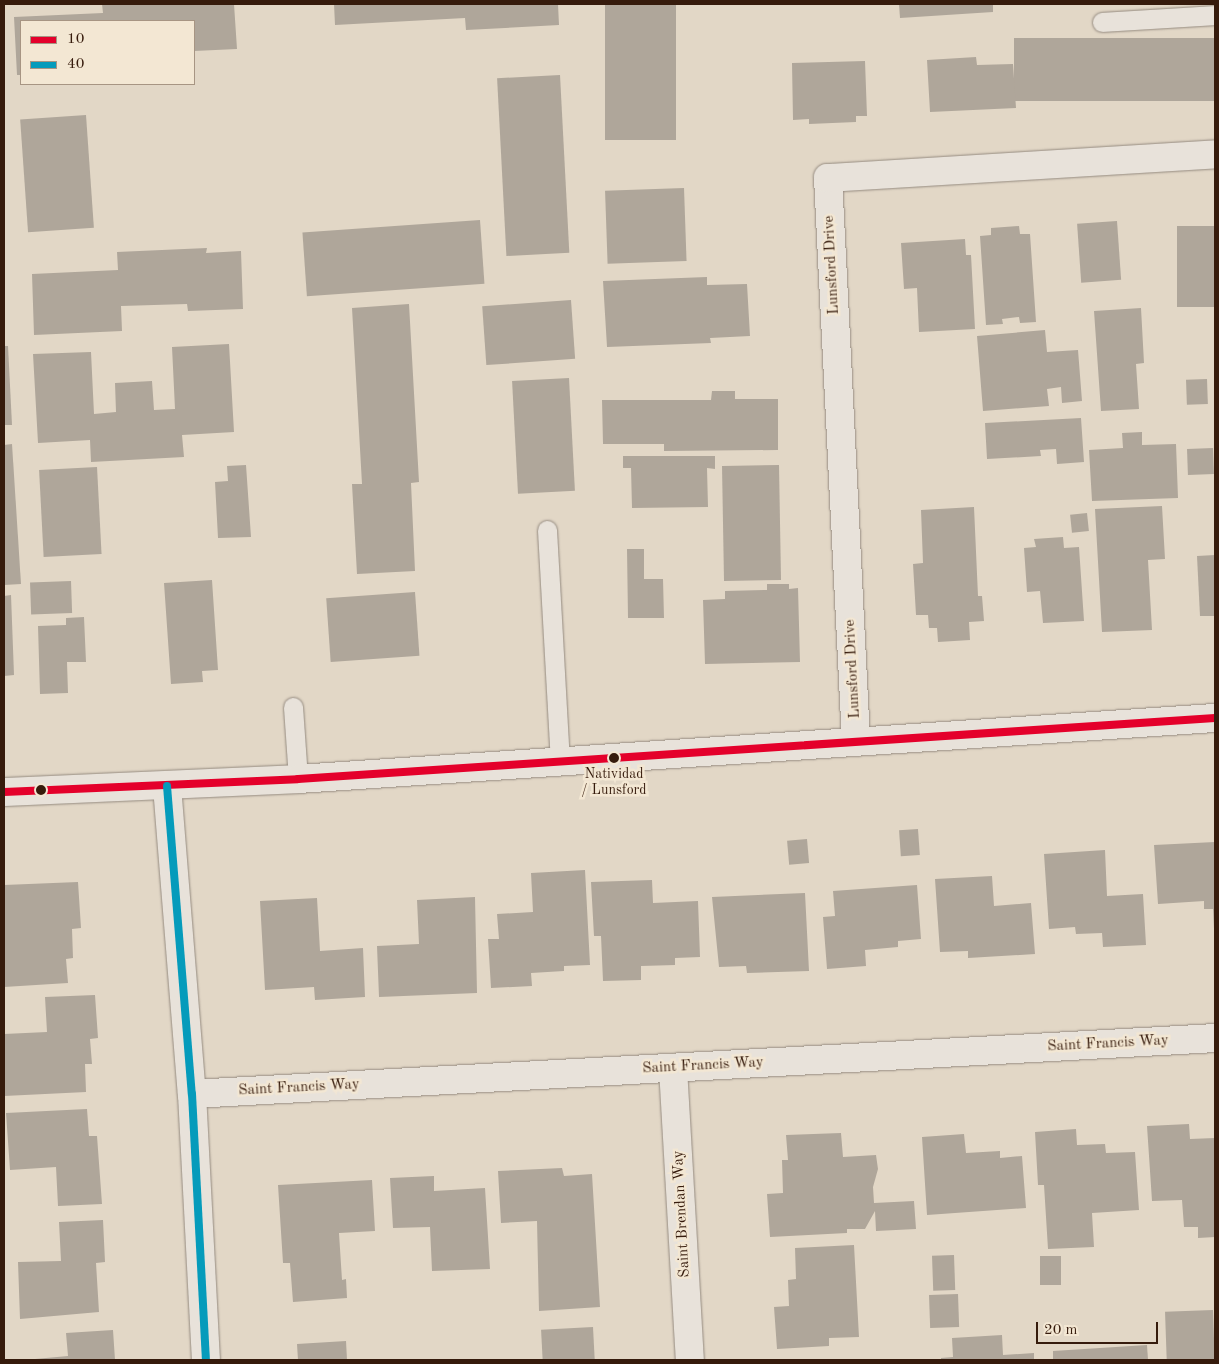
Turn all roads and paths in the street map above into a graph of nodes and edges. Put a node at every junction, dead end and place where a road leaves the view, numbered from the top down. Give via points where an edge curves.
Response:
1 (1215, 16) edge
2 (1102, 22) dead end
3 (1215, 154) edge
4 (547, 530) dead end
5 (293, 707) dead end
6 (1215, 718) edge
7 (856, 740) junction
8 (560, 760) junction
9 (298, 778) junction
10 (167, 786) junction
11 (4, 792) edge
12 (1215, 1038) edge
13 (673, 1068) junction
14 (192, 1094) junction
15 (206, 1360) edge
16 (690, 1360) edge

1 - 2 lane
3 - 7 street, Lunsford Drive via 828,178
4 - 8 lane
5 - 9 lane
6 - 7 street
7 - 8 street
8 - 9 street
9 - 10 street
10 - 11 street
10 - 14 street
12 - 13 street, Saint Francis Way
13 - 14 street, Saint Francis Way
13 - 16 street, Saint Brendan Way
14 - 15 street

